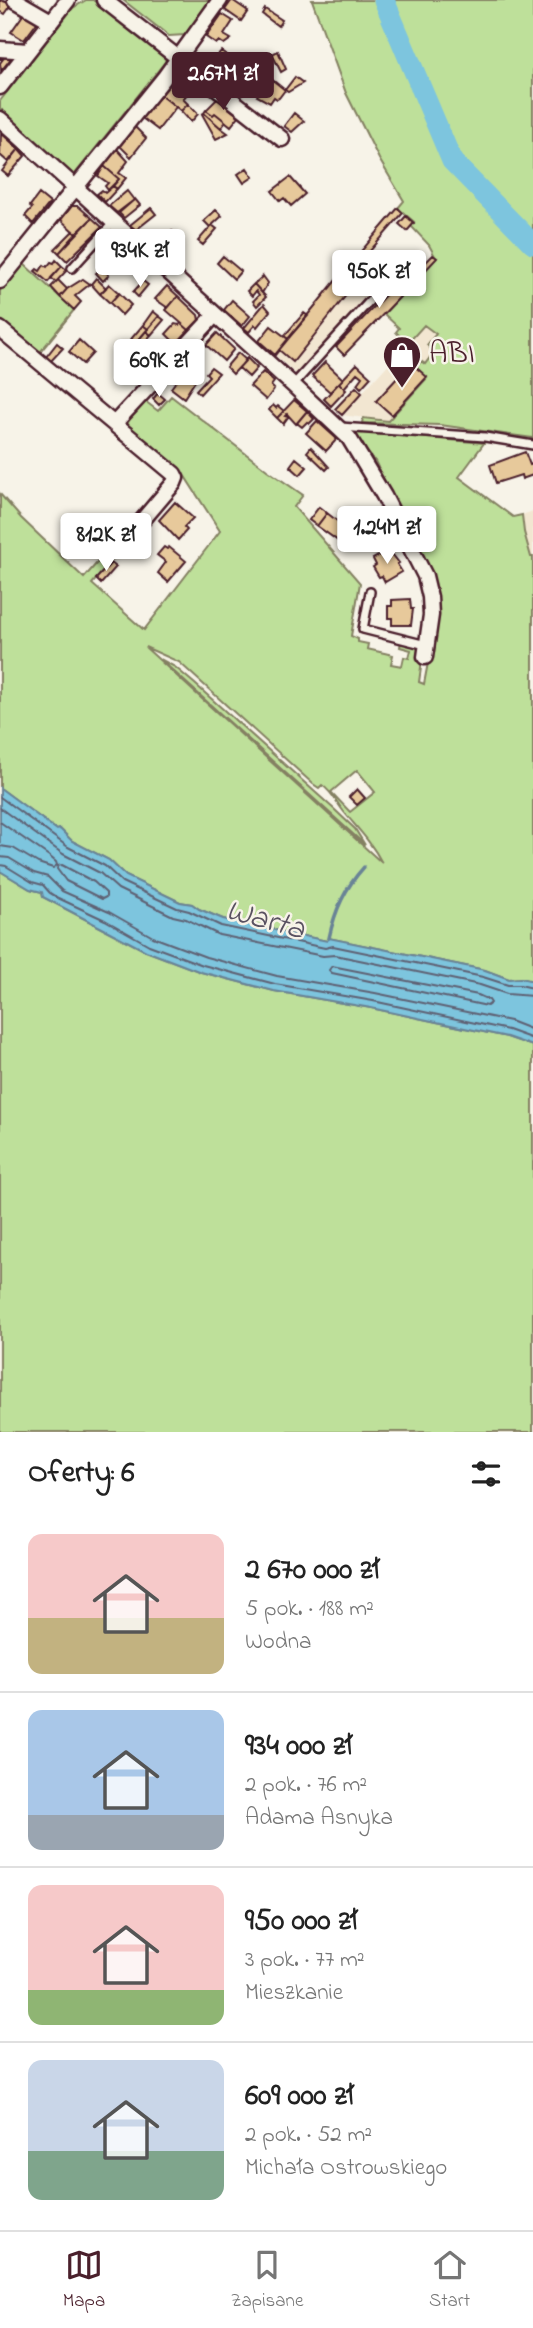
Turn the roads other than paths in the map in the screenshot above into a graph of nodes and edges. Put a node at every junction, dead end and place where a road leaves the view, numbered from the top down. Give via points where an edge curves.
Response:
1 (15, 0) edge
2 (68, 0) edge
3 (104, 0) edge
4 (220, 0) edge
5 (51, 21) junction
6 (0, 49) edge
7 (27, 51) junction
8 (179, 58) junction
9 (0, 87) edge
10 (0, 119) edge
11 (282, 139) dead end
12 (74, 188) junction
13 (113, 223) junction
14 (72, 268) dead end
15 (397, 271) dead end
16 (0, 281) edge
17 (215, 315) junction
18 (0, 329) edge
19 (293, 385) junction
20 (114, 425) junction
21 (339, 427) junction
22 (533, 444) edge
23 (140, 523) dead end
24 (370, 592) dead end
25 (426, 651) joint

1 - 5 street
2 - 5 street
3 - 8 street
4 - 8 street
5 - 7 street
6 - 7 street
7 - 9 street
8 - 11 street
8 - 12 street
10 - 12 street
12 - 13 street
12 - 16 street
13 - 14 lane
13 - 17 street
15 - 19 lane
17 - 19 street
17 - 20 street
18 - 20 street
19 - 21 street
20 - 23 street via 176,477
21 - 22 lane
21 - 25 street via 384,496 425,576 431,615
24 - 25 lane via 363,629

